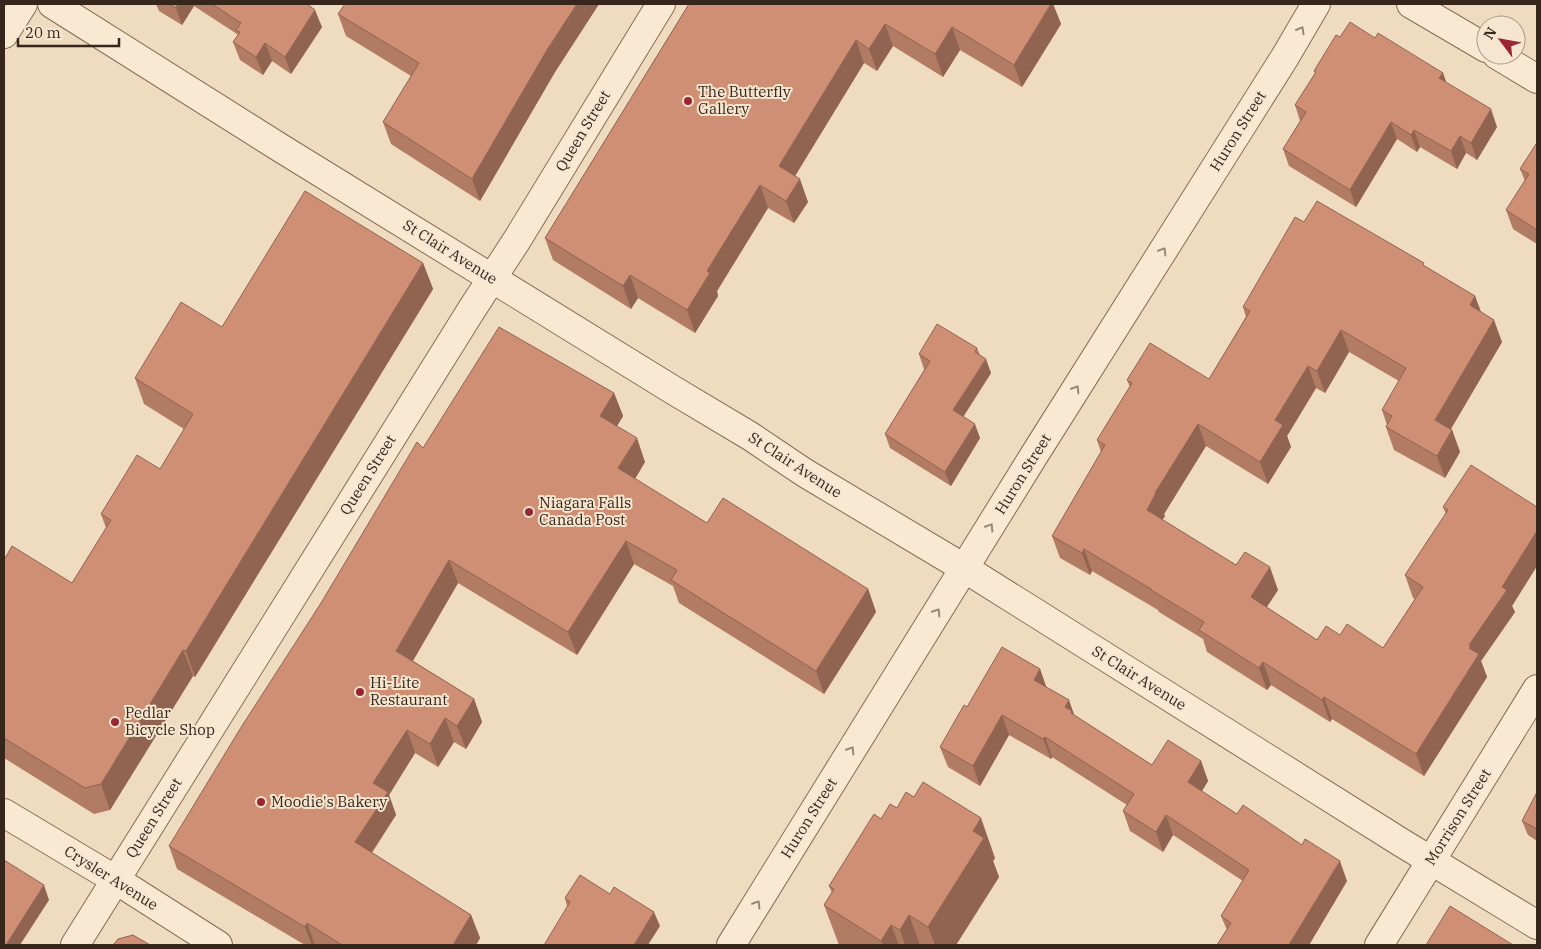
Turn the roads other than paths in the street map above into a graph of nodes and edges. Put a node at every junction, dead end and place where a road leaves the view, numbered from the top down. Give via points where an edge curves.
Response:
1 (23, 4) edge
2 (52, 4) edge
3 (661, 4) edge
4 (1316, 4) edge
5 (1411, 4) edge
6 (4, 34) edge
7 (1476, 42) edge
8 (1514, 65) edge
9 (1537, 79) edge
10 (492, 278) junction
11 (964, 568) junction
12 (1537, 689) edge
13 (4, 813) edge
14 (1431, 860) junction
15 (116, 880) junction
16 (1537, 925) edge
17 (75, 945) edge
18 (218, 945) edge
19 (731, 945) edge
20 (1379, 945) edge

1 - 6 street
2 - 10 street, St Clair Avenue
3 - 10 street, Queen Street
11 -> 4 street, Huron Street
5 - 7 street
8 - 9 street
10 - 11 street, St Clair Avenue
10 - 15 street, Queen Street
11 - 14 street, St Clair Avenue
19 -> 11 street, Huron Street
12 - 14 street, Morrison Street
13 - 15 street, Crysler Avenue
14 - 16 street, St Clair Avenue
14 - 20 street, Morrison Street
15 - 17 street, Queen Street
15 - 18 street, Crysler Avenue

